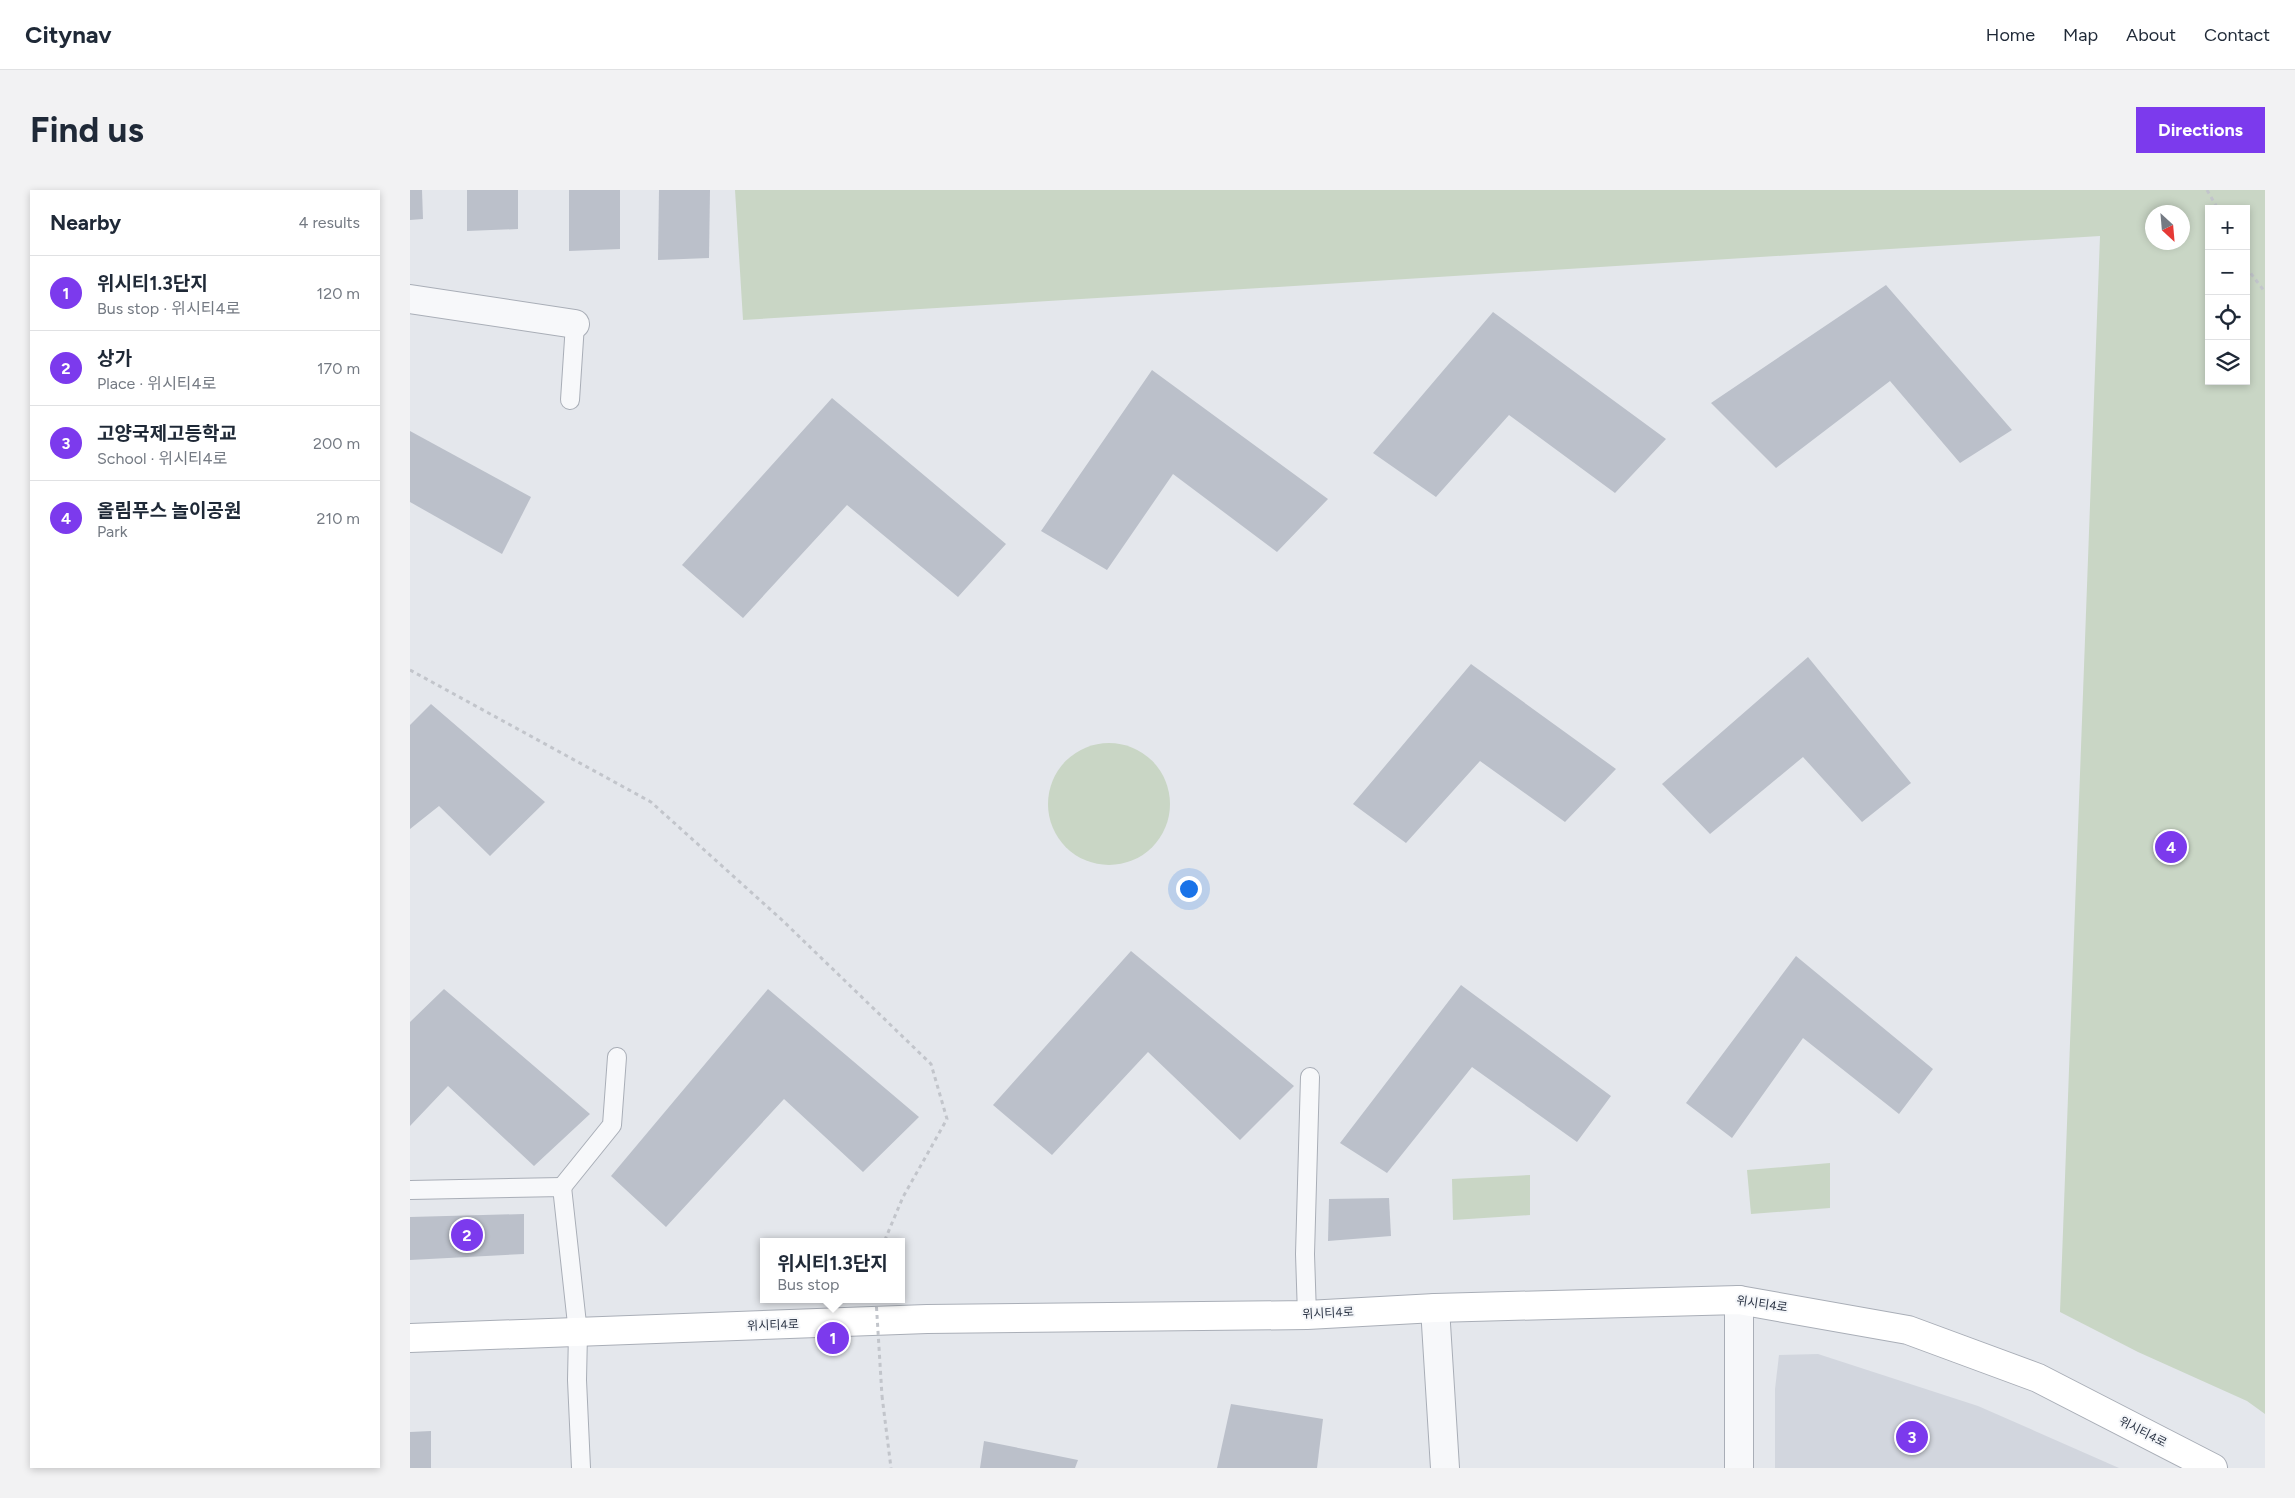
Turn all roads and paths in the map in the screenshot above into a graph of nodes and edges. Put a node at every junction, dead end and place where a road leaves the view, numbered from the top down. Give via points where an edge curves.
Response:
1 (2207, 190) edge
2 (2216, 205) edge
3 (2250, 272) edge
4 (2265, 292) edge
5 (410, 299) edge
6 (575, 324) joint
7 (570, 400) dead end
8 (410, 670) edge
9 (617, 1057) dead end
10 (1310, 1077) dead end
11 (562, 1188) junction
12 (410, 1190) edge
13 (886, 1238) edge
14 (1739, 1300) junction
15 (876, 1303) edge
16 (1434, 1308) junction
17 (1306, 1315) junction
18 (578, 1333) junction
19 (410, 1338) edge
20 (582, 1468) edge
21 (891, 1468) edge
22 (1444, 1468) edge
23 (1739, 1468) edge
24 (2213, 1468) edge

1 - 2 path
3 - 4 path
5 - 6 street
6 - 7 lane
8 - 13 path via 651,802 782,920 931,1064 947,1119 903,1198
9 - 11 lane via 612,1125
10 - 17 lane
11 - 12 lane
11 - 18 lane
14 - 16 street, 위시티4로
14 - 23 street
14 - 24 street, 위시티4로 via 1908,1330 2038,1378
15 - 21 path, bridge via 882,1396
16 - 17 street, 위시티4로
16 - 22 street
17 - 18 street, 위시티4로 via 927,1319
18 - 19 street, 위시티4로
18 - 20 lane

